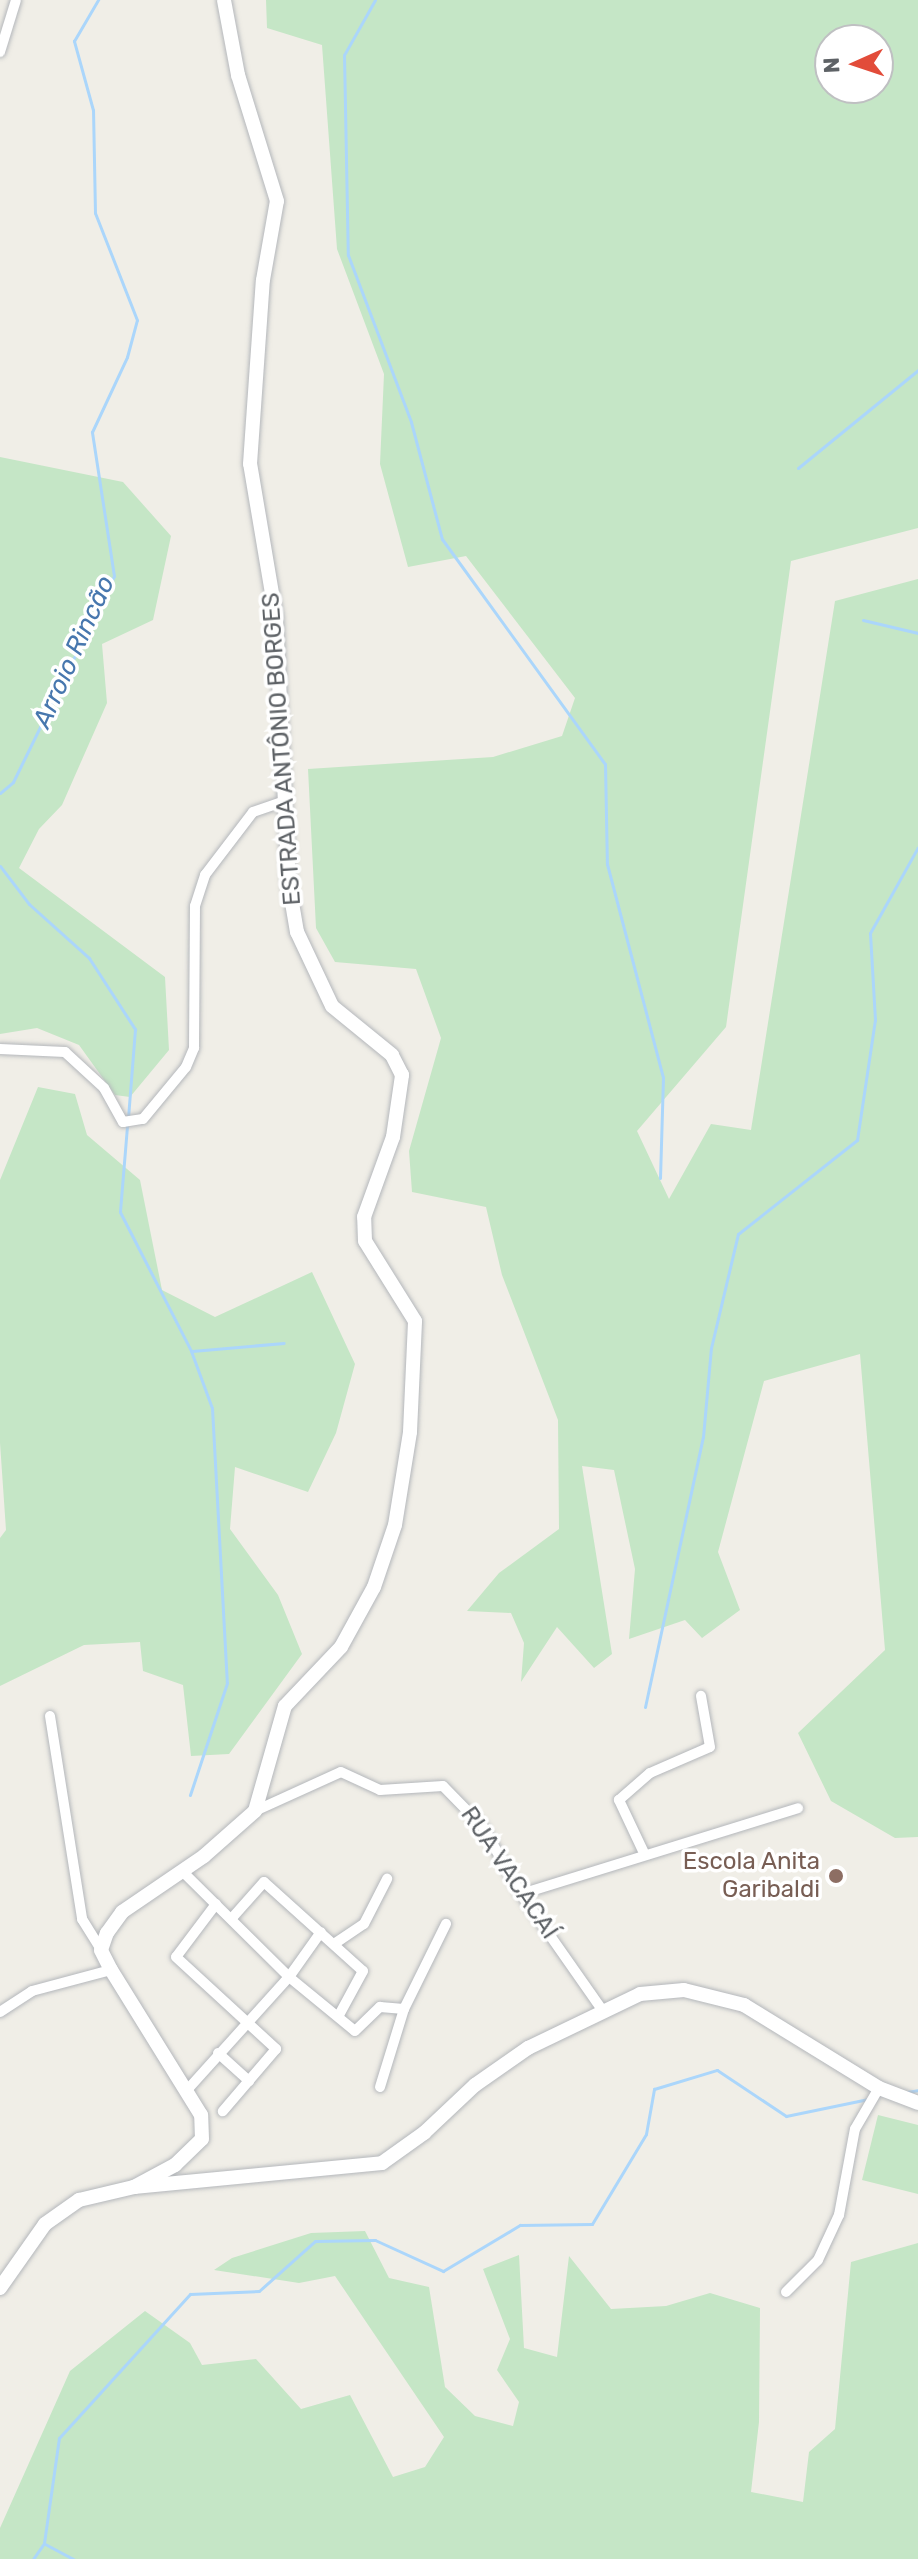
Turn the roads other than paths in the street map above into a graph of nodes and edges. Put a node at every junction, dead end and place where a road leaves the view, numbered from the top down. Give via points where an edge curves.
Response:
1 (16, 0) edge
2 (224, 0) edge
3 (0, 52) edge
4 (287, 800) junction
5 (0, 1049) edge
6 (701, 1696) dead end
7 (50, 1716) dead end
8 (798, 1808) dead end
9 (255, 1811) junction
10 (644, 1853) junction
11 (182, 1871) junction
12 (387, 1879) dead end
13 (521, 1894) junction
14 (216, 1904) junction
15 (232, 1918) junction
16 (446, 1924) dead end
17 (321, 1932) junction
18 (334, 1944) junction
19 (101, 1950) junction
20 (111, 1970) junction
21 (289, 1977) junction
22 (404, 2009) junction
23 (603, 2011) junction
24 (0, 2012) edge
25 (338, 2017) junction
26 (245, 2020) junction
27 (218, 2053) junction
28 (249, 2081) junction
29 (380, 2087) dead end
30 (188, 2089) junction
31 (883, 2090) junction
32 (918, 2103) edge
33 (223, 2111) dead end
34 (134, 2187) junction
35 (0, 2288) edge
36 (786, 2292) dead end

1 - 3 street
2 - 4 street, ESTRADA ANTÔNIO BORGES via 238,75 277,201 263,280 250,464 276,617
4 - 5 street via 253,812 205,875 195,906 194,1048 186,1067 143,1119 123,1122 104,1088 65,1052
4 - 9 street, ESTRADA ANTÔNIO BORGES via 289,885 297,932 332,1006 392,1055 402,1075 393,1137 364,1217 365,1241 415,1321 410,1432 395,1525 374,1587 341,1647 285,1706
6 - 10 street via 710,1747 650,1773 619,1800
7 - 19 street via 82,1919
8 - 10 street
9 - 11 street
9 - 13 street, RUA VACACAÍ via 341,1772 380,1790 443,1786 483,1827
10 - 13 street
11 - 14 street
11 - 19 street via 122,1912
12 - 18 street via 364,1924
13 - 23 street, RUA VACACAÍ
14 - 15 street
14 - 26 street via 176,1957
15 - 17 street via 264,1882
15 - 21 street
16 - 22 street
17 - 18 street
17 - 21 street
18 - 25 street via 363,1971
19 - 20 street
20 - 24 street via 32,1991
20 - 30 street
21 - 25 street
21 - 26 street
22 - 25 street via 380,2007 357,2031
22 - 29 street
23 - 31 street via 662,1990 715,1995 744,2005
23 - 34 street via 528,2048 382,2163
26 - 27 street
26 - 28 street via 276,2049
27 - 28 street
27 - 30 street
28 - 33 street
30 - 34 street via 201,2115 202,2139 175,2165
31 - 32 street
31 - 36 street via 855,2129 839,2215 818,2260
34 - 35 street via 79,2200 45,2224

